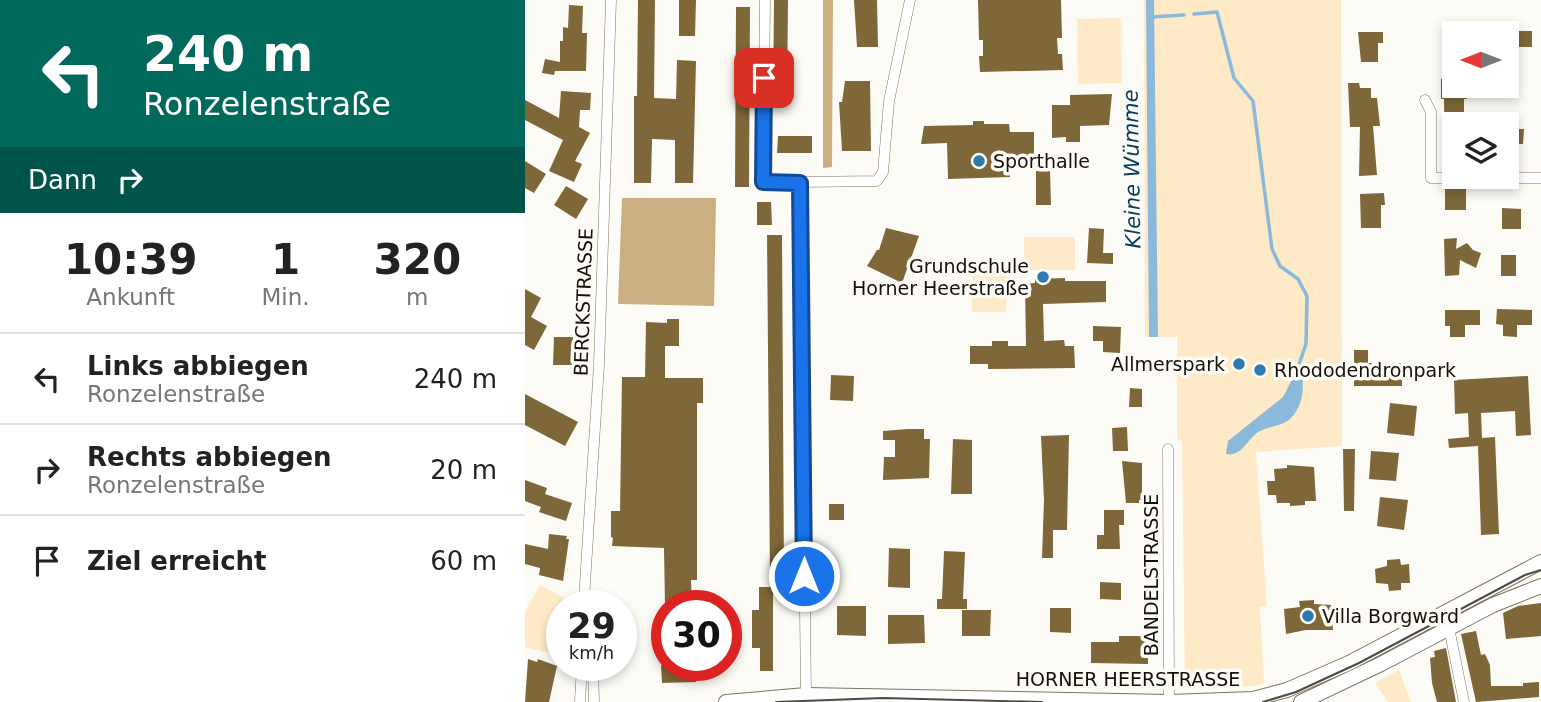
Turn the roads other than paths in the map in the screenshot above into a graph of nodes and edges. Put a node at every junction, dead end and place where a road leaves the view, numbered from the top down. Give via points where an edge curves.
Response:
1 (611, 0) edge
2 (765, 0) edge
3 (911, 0) edge
4 (1425, 100) dead end
5 (1541, 178) edge
6 (800, 183) junction
7 (1168, 449) dead end
8 (1541, 562) edge
9 (1541, 586) edge
10 (584, 590) edge
11 (1449, 628) junction
12 (581, 681) edge
13 (593, 681) edge
14 (806, 695) junction
15 (580, 702) edge
16 (594, 702) edge
17 (726, 702) edge
18 (1169, 702) edge
19 (1301, 702) edge
20 (1464, 702) edge

1 - 10 street, BERCKSTRASSE via 599,365
2 - 6 street via 763,182
3 - 6 street via 890,101 883,172 877,180 866,182
4 - 5 street via 1431,112 1431,178
6 - 14 street
7 - 18 street, BANDELSTRASSE
8 - 18 main road, HORNER HEERSTRASSE via 1349,663 1287,690 1237,701
9 - 11 main road
11 - 19 main road
11 - 20 street
12 - 15 street
13 - 16 street
14 - 17 main road, HORNER HEERSTRASSE
14 - 18 main road, HORNER HEERSTRASSE

